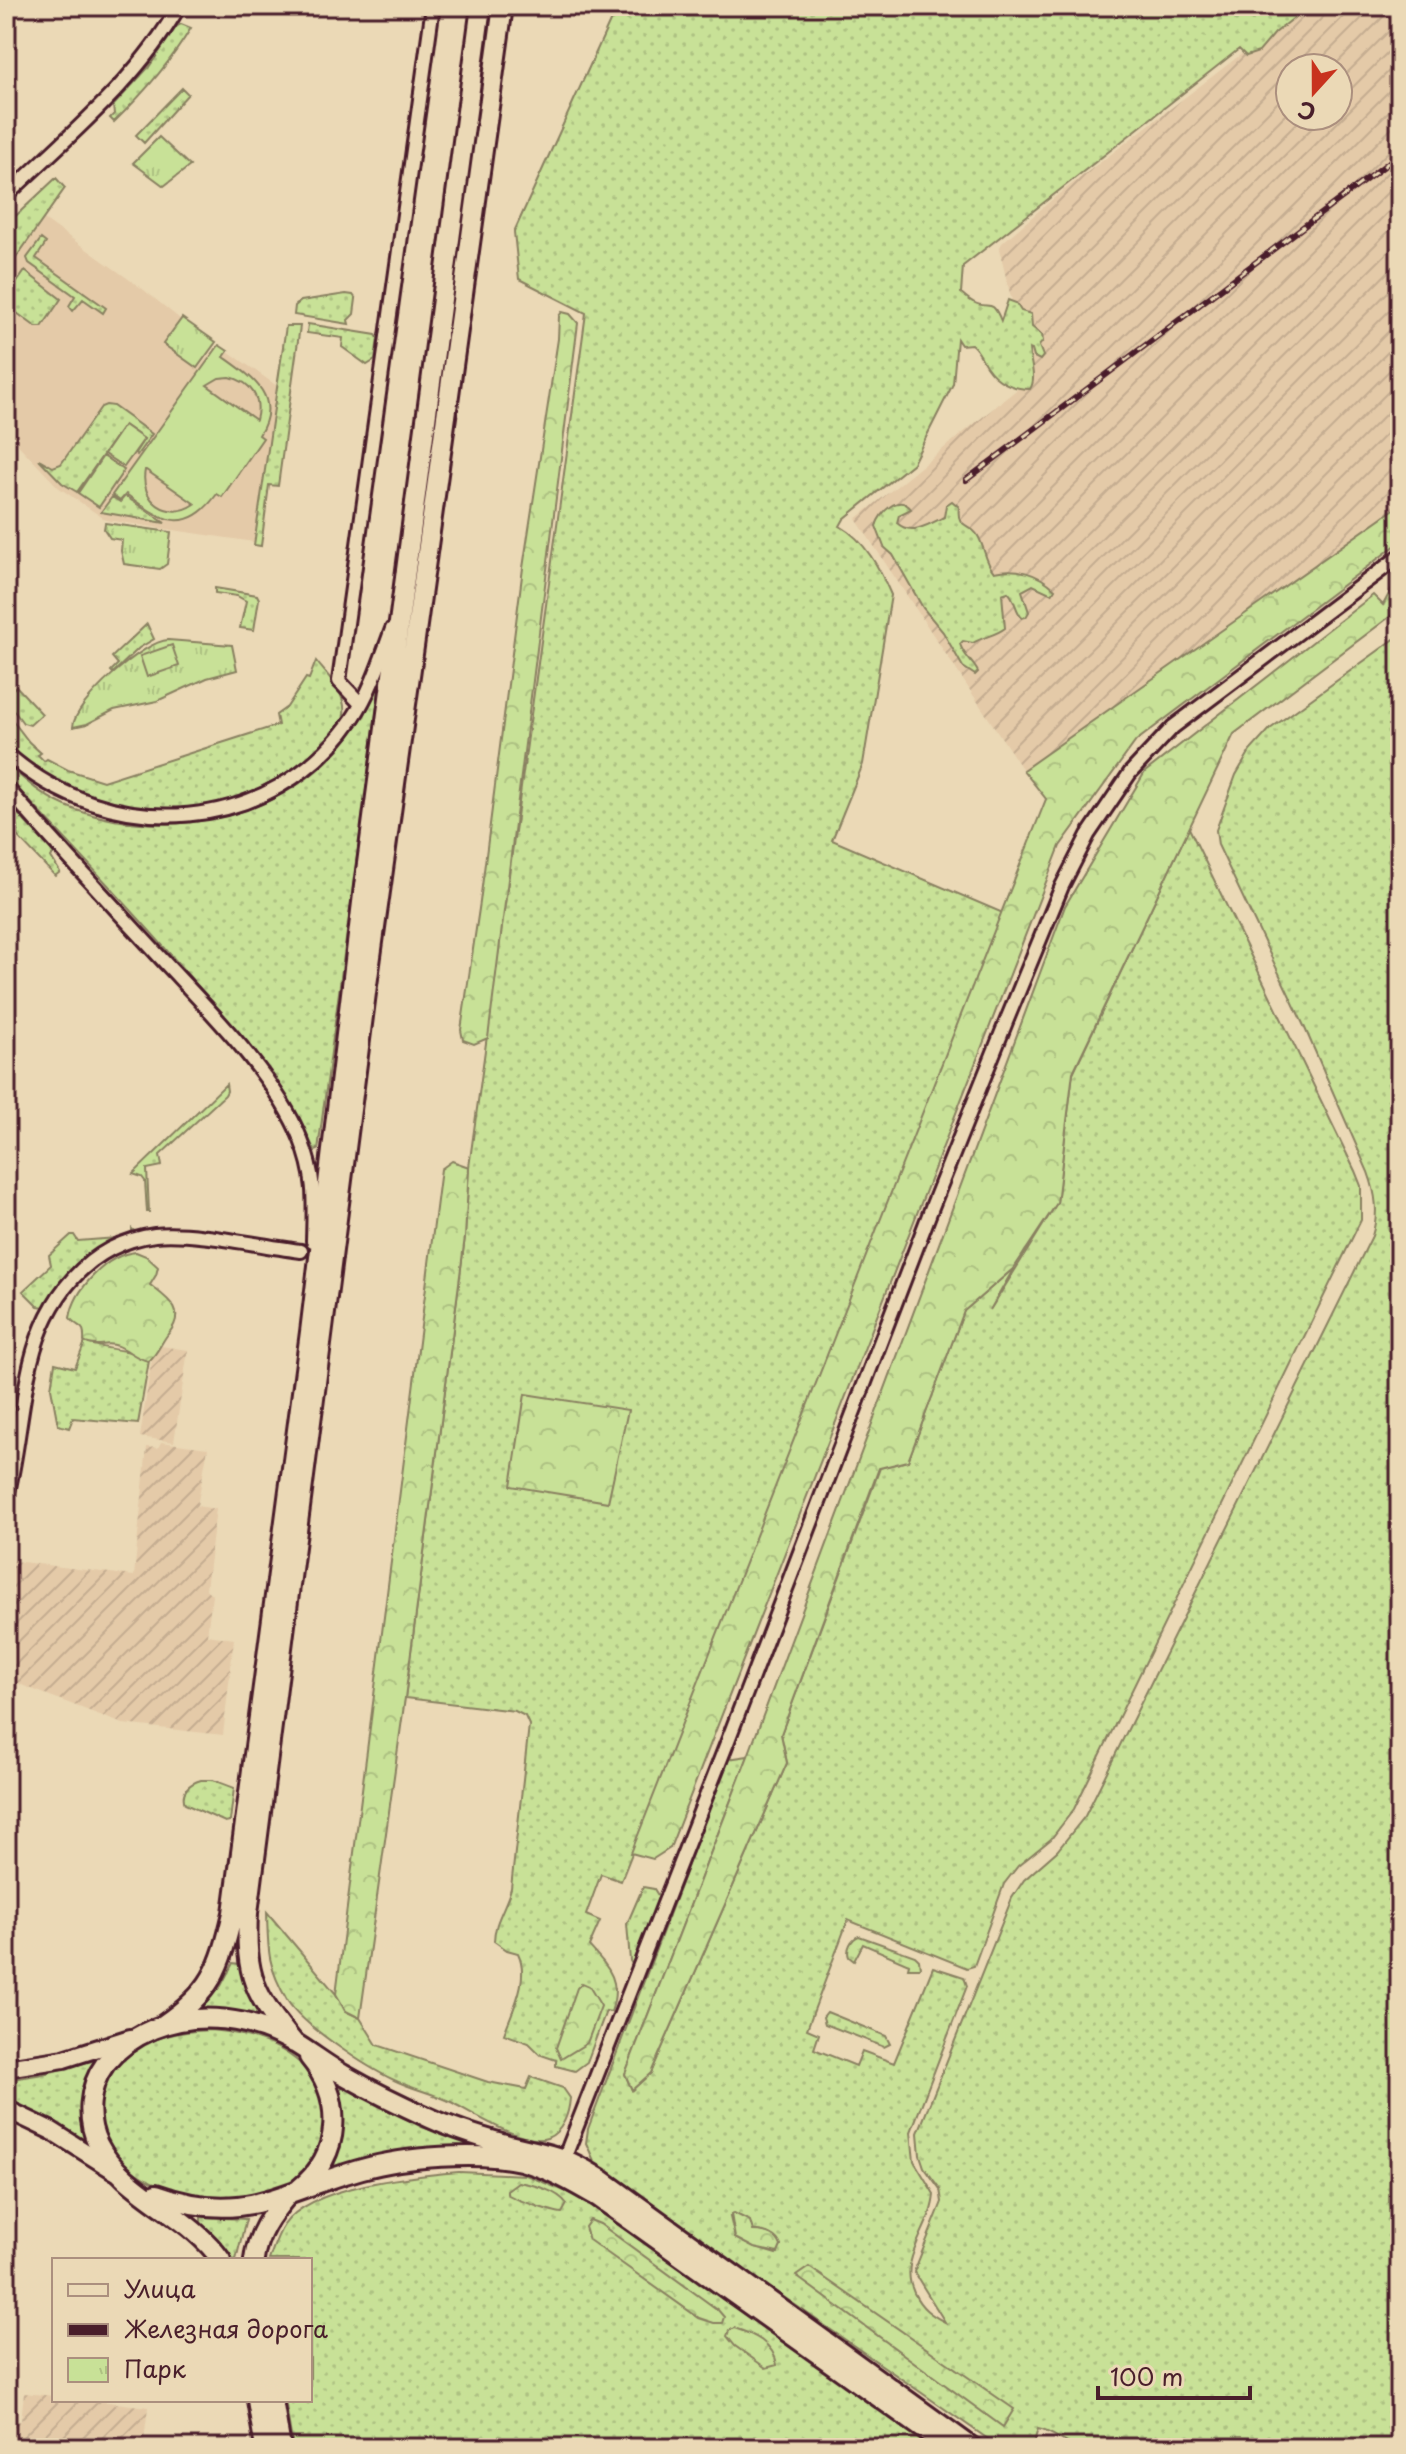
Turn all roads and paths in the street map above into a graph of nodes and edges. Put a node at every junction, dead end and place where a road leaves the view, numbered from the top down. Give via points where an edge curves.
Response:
1 (179, 6) edge
2 (433, 6) edge
3 (481, 6) edge
4 (503, 6) edge
5 (6, 196) edge
6 (1400, 556) edge
7 (403, 600) junction
8 (361, 704) junction
9 (6, 753) edge
10 (6, 787) edge
11 (301, 1251) dead end
12 (310, 1332) junction
13 (6, 1500) edge
14 (285, 1580) junction
15 (163, 2025) junction
16 (135, 2037) junction
17 (298, 2046) junction
18 (6, 2068) edge
19 (6, 2109) edge
20 (564, 2159) junction
21 (131, 2181) junction
22 (291, 2194) junction
23 (219, 2258) edge
24 (254, 2258) edge
25 (257, 2402) edge
26 (273, 2402) edge
27 (265, 2448) edge
28 (281, 2448) edge
29 (950, 2448) edge
30 (973, 2448) edge

1 - 5 street via 122,84
2 - 8 street via 339,681
3 - 7 highway
4 - 14 highway
6 - 20 street via 1173,727 1130,773 1088,835 949,1164
7 - 8 street
7 - 12 highway
8 - 9 street via 336,739 294,777 249,801 193,815 141,816 84,802 42,781
10 - 12 street via 203,1004 290,1116 315,1186
11 - 13 street via 183,1235 153,1236 101,1253 85,1266 44,1320 31,1361
12 - 14 highway
14 - 15 highway via 223,1954 201,1995
14 - 17 highway via 247,1953 254,1988
15 - 16 highway
15 - 17 highway via 220,2019 244,2023
16 - 18 main road via 53,2062
16 - 21 highway via 103,2067 90,2108 98,2144
17 - 20 highway via 431,2119
17 - 22 highway via 327,2083 335,2123 324,2161
19 - 21 main road
20 - 30 highway via 601,2179
21 - 22 highway via 176,2201 211,2207 258,2204
21 - 23 highway
22 - 24 highway via 264,2227
22 - 29 highway via 364,2168 437,2157 521,2161 598,2197
25 - 27 highway
26 - 28 highway

